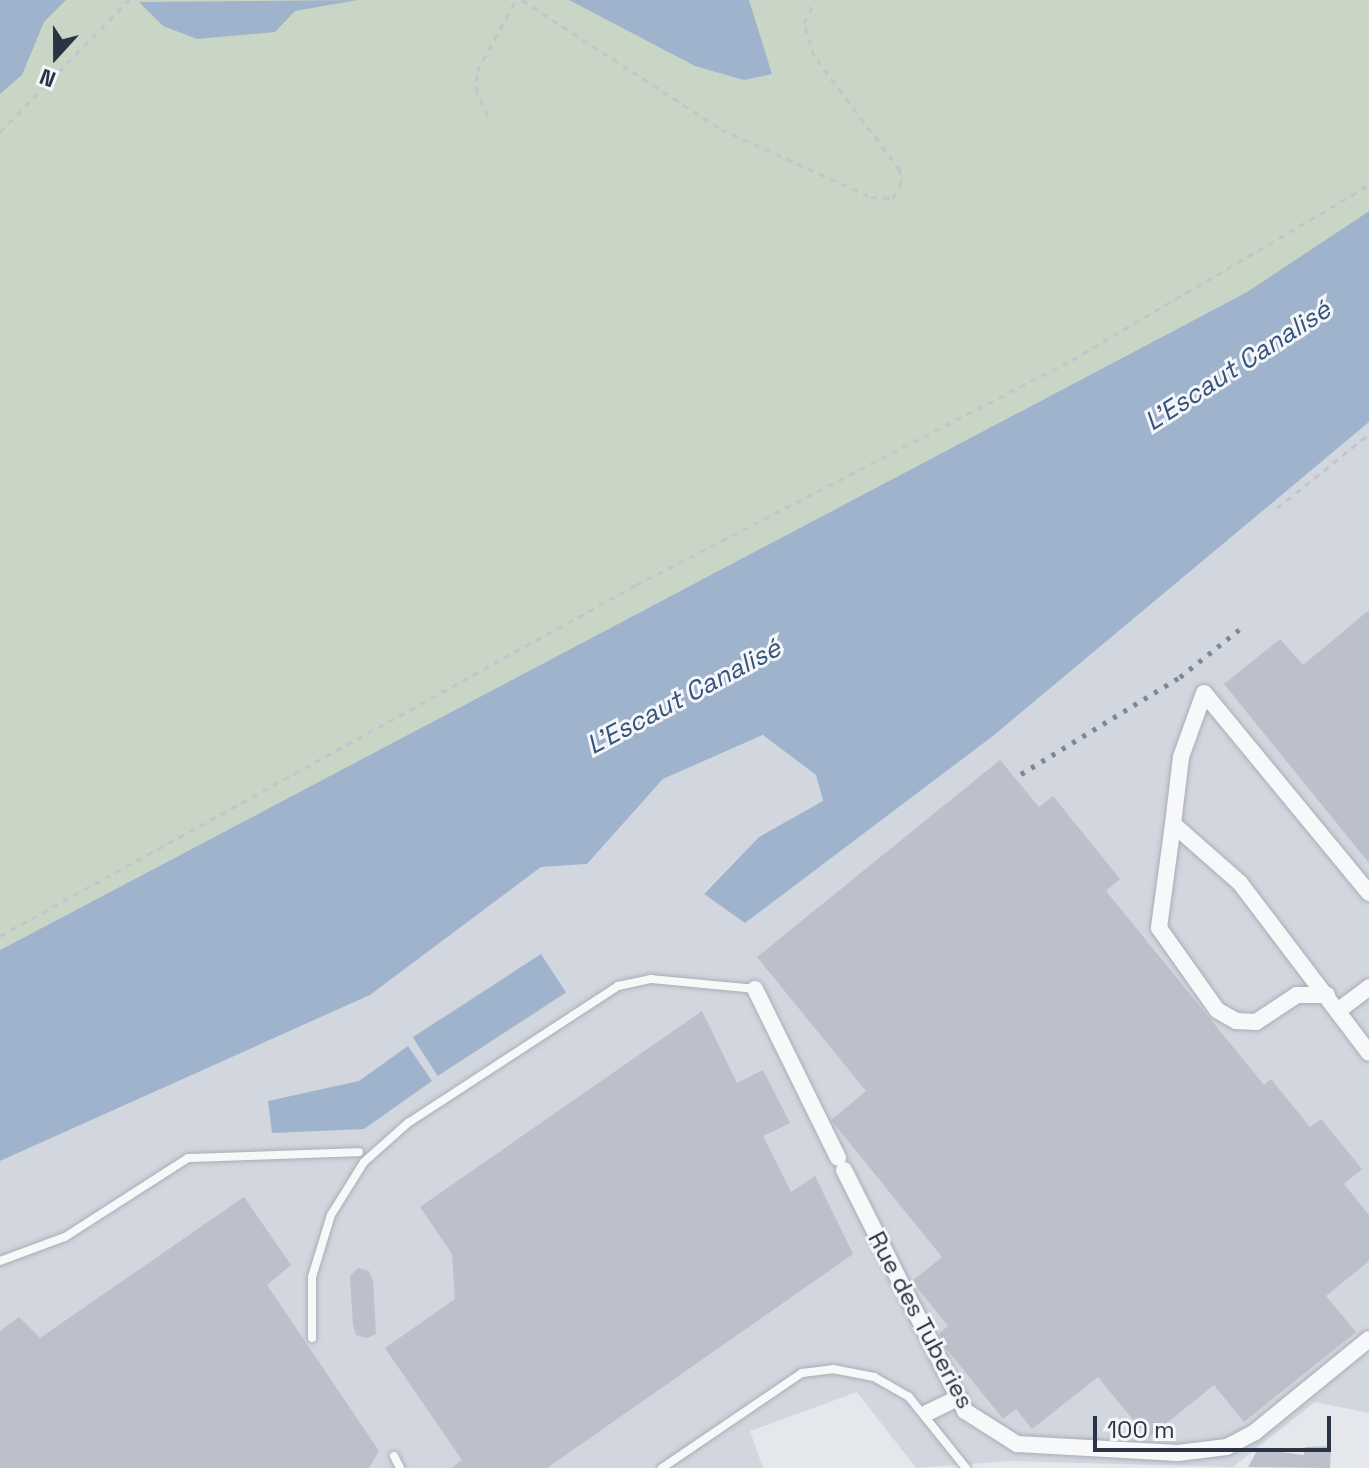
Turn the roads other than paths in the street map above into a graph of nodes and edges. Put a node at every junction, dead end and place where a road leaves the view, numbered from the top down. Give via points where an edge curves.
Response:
1 (1173, 824) junction
2 (1369, 893) edge
3 (1369, 987) edge
4 (755, 989) joint
5 (1327, 995) junction
6 (1339, 1010) junction
7 (1369, 1053) edge
8 (359, 1152) dead end
9 (0, 1261) edge
10 (312, 1338) dead end
11 (1369, 1339) edge
12 (958, 1398) junction
13 (927, 1413) junction
14 (394, 1456) dead end
15 (400, 1468) edge
16 (662, 1468) edge
17 (966, 1468) edge

1 - 2 street via 1181,757 1204,693
1 - 5 street via 1240,883
1 - 5 street via 1159,928 1220,1013 1256,1022 1297,995
3 - 6 street
4 - 10 lane via 651,979 618,986 408,1123 364,1162 331,1215 312,1277
4 - 12 street, Rue des Tuberies
5 - 6 street
6 - 7 street
8 - 9 lane via 188,1158 65,1237
11 - 12 street, Rue des Tuberies via 1249,1436 1208,1451 1025,1446 980,1425
12 - 13 street
13 - 16 lane via 874,1377 808,1371
13 - 17 lane
14 - 15 lane

